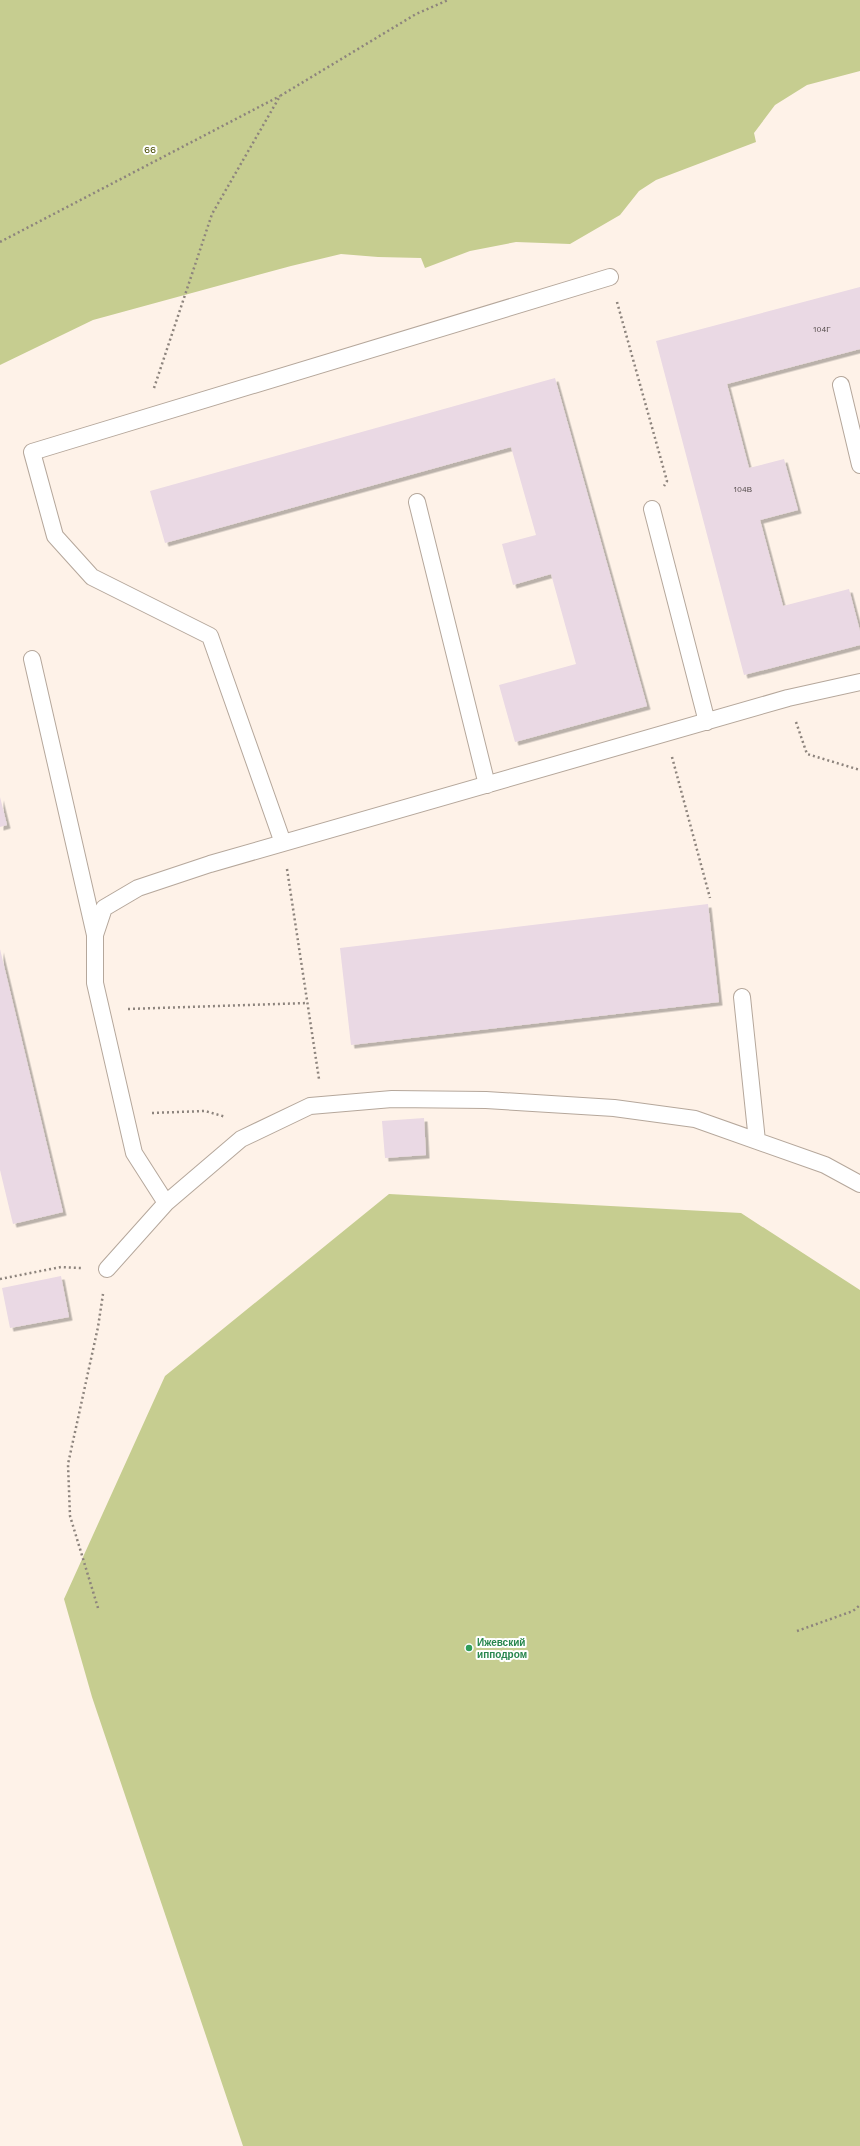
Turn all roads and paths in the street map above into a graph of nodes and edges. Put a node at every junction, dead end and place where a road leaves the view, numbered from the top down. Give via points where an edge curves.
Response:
1 (448, 0) edge
2 (280, 96) junction
3 (0, 242) edge
4 (610, 277) joint
5 (841, 386) dead end
6 (144, 418) junction
7 (860, 465) edge
8 (418, 502) dead end
9 (652, 509) joint
10 (32, 659) dead end
11 (860, 682) edge
12 (788, 698) junction
13 (708, 722) junction
14 (666, 733) junction
15 (860, 770) edge
16 (487, 785) junction
17 (283, 843) junction
18 (710, 898) dead end
19 (95, 935) junction
20 (742, 997) dead end
21 (308, 1003) junction
22 (101, 1010) junction
23 (323, 1106) junction
24 (125, 1114) junction
25 (265, 1128) junction
26 (757, 1141) junction
27 (860, 1184) edge
28 (166, 1203) junction
29 (107, 1269) junction
30 (0, 1279) edge
31 (860, 1606) edge
32 (98, 1608) dead end
33 (797, 1631) dead end

1 - 2 path via 416,14
2 - 3 path
2 - 6 path via 212,214
4 - 6 lane
4 - 9 path via 667,481
5 - 7 lane
6 - 17 lane via 32,452 55,536 92,577 210,636
8 - 16 lane
9 - 13 lane
10 - 19 lane
11 - 12 lane
12 - 13 lane
12 - 15 path via 807,754
13 - 14 lane
14 - 16 lane
14 - 18 path
16 - 17 lane
17 - 19 lane via 138,888 104,908
17 - 21 path
19 - 22 lane via 95,983
20 - 26 lane
21 - 22 path
21 - 23 path
22 - 24 lane
23 - 25 lane via 310,1106
23 - 26 lane via 392,1099 486,1100 614,1108 695,1119
24 - 25 path via 205,1111
24 - 28 lane via 134,1153
25 - 28 lane via 241,1140
26 - 27 lane via 825,1166
28 - 29 lane
29 - 30 path via 61,1267
29 - 32 path via 98,1327 68,1464 70,1516
31 - 33 path via 854,1612

